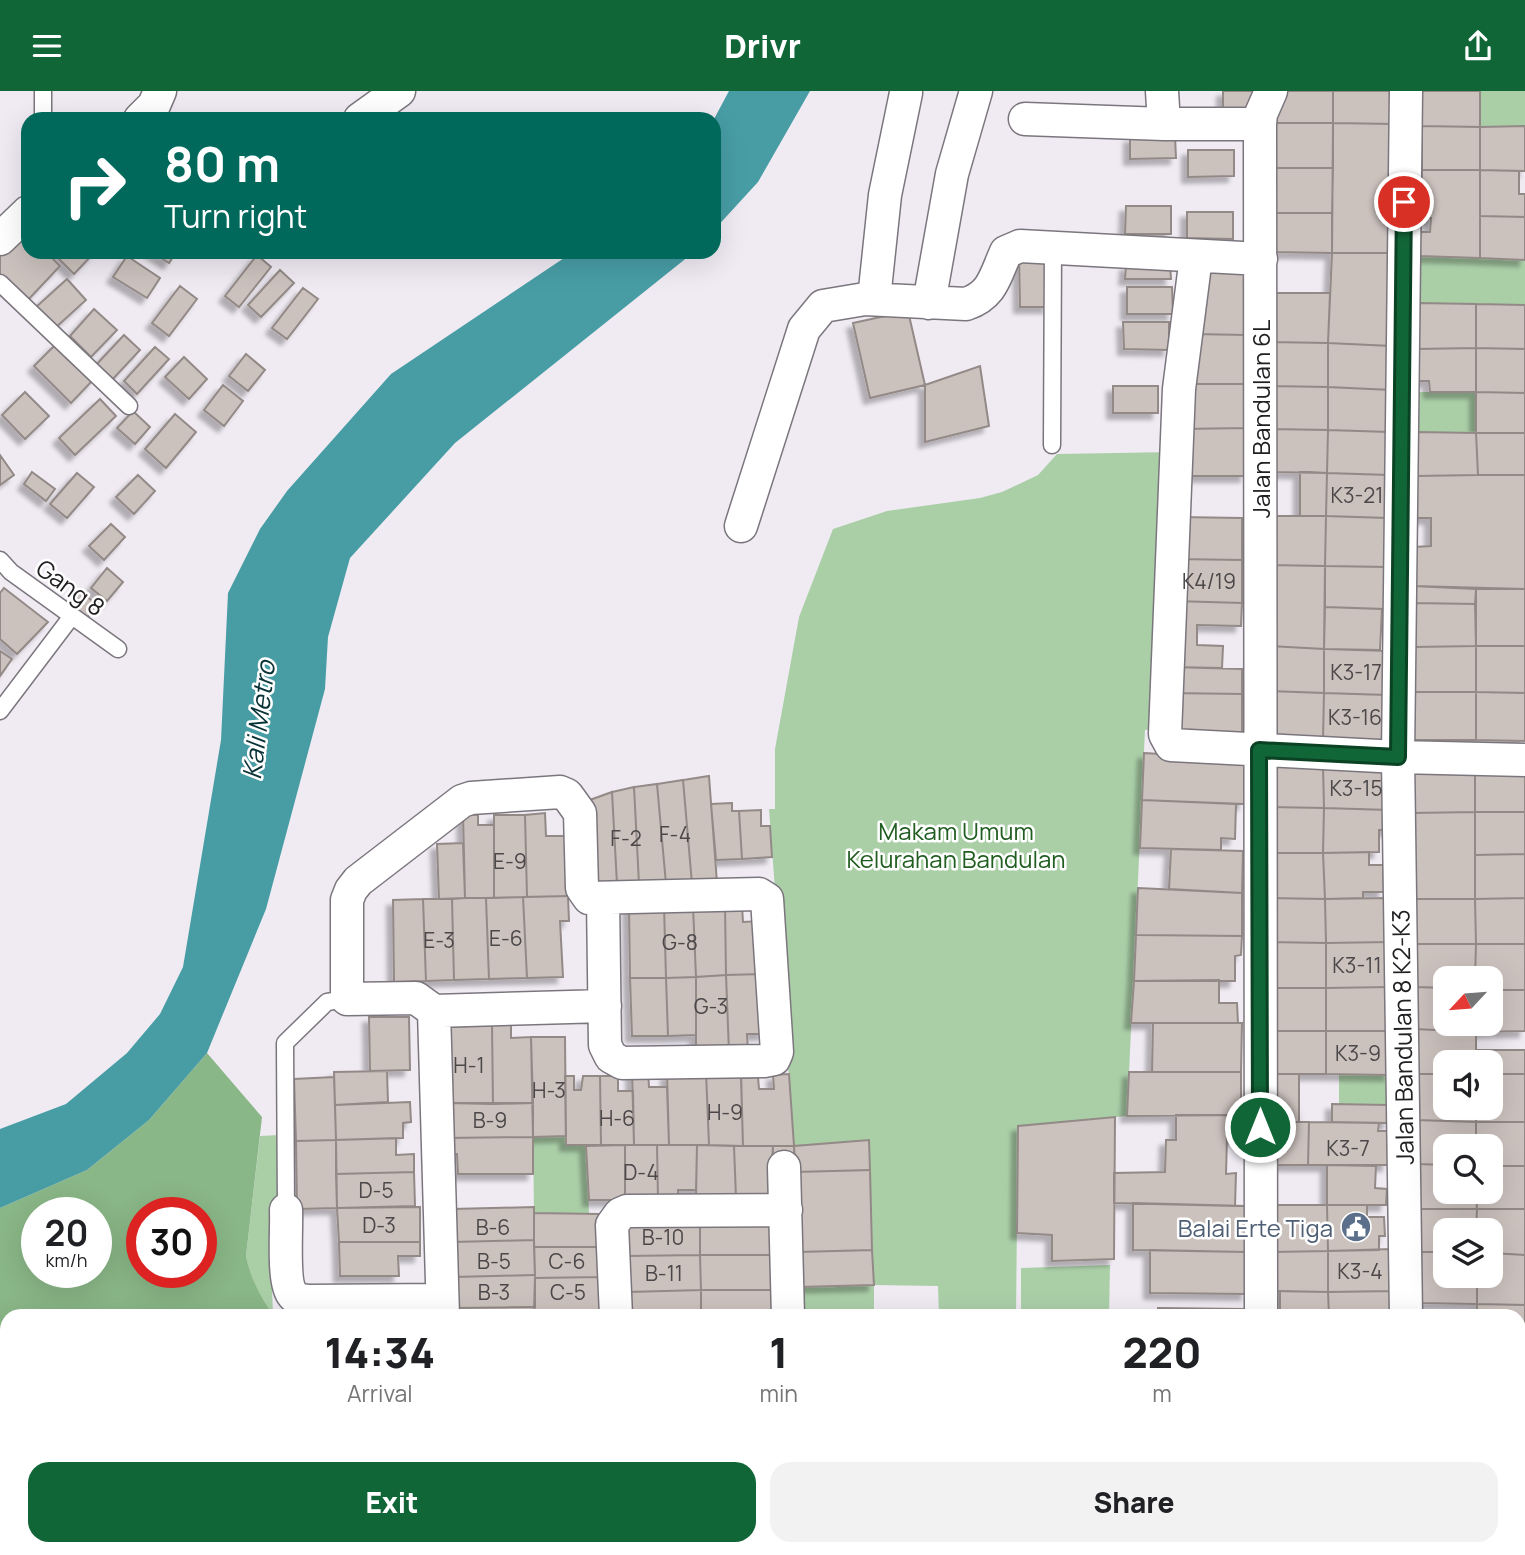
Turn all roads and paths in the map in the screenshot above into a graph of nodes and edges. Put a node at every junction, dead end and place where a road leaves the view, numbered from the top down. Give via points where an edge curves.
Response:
1 (43, 91) edge
2 (160, 91) edge
3 (399, 91) edge
4 (976, 91) edge
5 (1162, 91) edge
6 (1271, 91) edge
7 (1406, 91) edge
8 (906, 93) dead end
9 (43, 112) edge
10 (147, 112) edge
11 (370, 112) edge
12 (1025, 119) dead end
13 (1164, 124) junction
14 (1260, 124) junction
15 (21, 219) edge
16 (0, 239) edge
17 (1053, 249) junction
18 (1196, 257) junction
19 (1261, 259) junction
20 (0, 283) edge
21 (874, 299) junction
22 (929, 303) junction
23 (130, 406) dead end
24 (1052, 445) dead end
25 (741, 526) dead end
26 (0, 560) edge
27 (72, 616) junction
28 (118, 649) dead end
29 (0, 711) edge
30 (1259, 750) junction
31 (1398, 757) junction
32 (1525, 760) edge
33 (603, 898) junction
34 (347, 999) junction
35 (605, 1006) junction
36 (434, 1011) junction
37 (784, 1167) dead end
38 (286, 1210) joint
39 (786, 1210) junction
40 (442, 1308) edge
41 (616, 1309) edge
42 (788, 1309) edge
43 (1261, 1309) edge
44 (1406, 1309) edge

1 - 9 lane
2 - 10 street
3 - 11 street
4 - 22 street via 952,174
5 - 13 street
6 - 14 street, Jalan Bandulan 6L
7 - 31 street, Jalan Bandulan 8 K2-K3
8 - 21 street via 885,195
12 - 13 street
13 - 14 street
14 - 19 street, Jalan Bandulan 6L
15 - 16 street
17 - 18 street
17 - 22 street via 1012,248 982,298 966,304
17 - 24 lane
18 - 19 street
18 - 30 street via 1179,389 1164,734 1171,745
19 - 30 street, Jalan Bandulan 6L
20 - 23 lane
21 - 22 street
21 - 25 street via 823,306 804,329
26 - 27 lane, Gang 8
27 - 28 lane, Gang 8
27 - 29 lane
30 - 31 street
30 - 43 street, Jalan Bandulan 6L
31 - 32 street
31 - 44 street, Jalan Bandulan 8 K2-K3
33 - 34 street via 589,898 582,888 580,813 567,795 462,801 351,890 347,900
33 - 35 street
33 - 35 street via 764,896 777,1052 774,1059 764,1062 622,1063 607,1052
34 - 36 street via 416,998
34 - 38 lane via 327,1002 285,1043
35 - 36 street
36 - 40 street
37 - 39 street
38 - 40 street via 288,1280 290,1293 297,1299
39 - 41 street via 620,1214 611,1225
39 - 42 street

